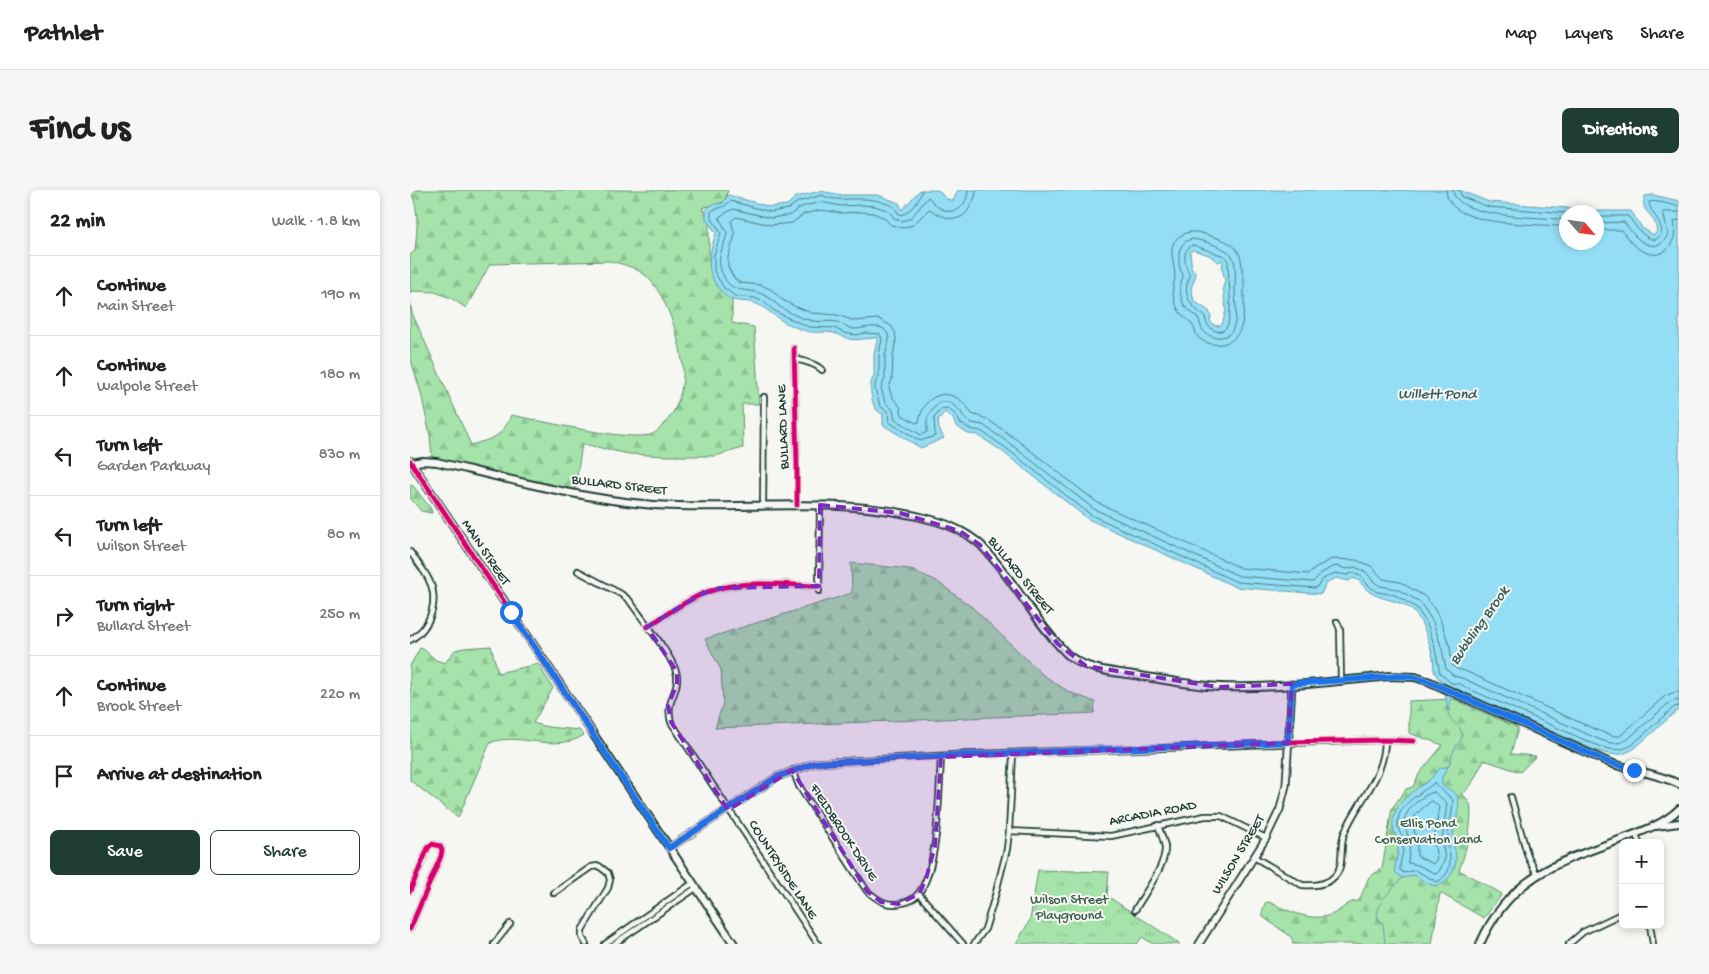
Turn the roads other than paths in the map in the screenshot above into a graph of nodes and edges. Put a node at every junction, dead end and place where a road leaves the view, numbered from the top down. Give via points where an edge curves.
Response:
1 (794, 348) dead end
2 (794, 358) junction
3 (822, 370) dead end
4 (764, 397) dead end
5 (410, 463) edge
6 (763, 505) junction
7 (797, 505) junction
8 (820, 505) junction
9 (410, 552) edge
10 (578, 571) dead end
11 (1338, 622) dead end
12 (647, 627) junction
13 (410, 640) edge
14 (1341, 680) junction
15 (1292, 684) junction
16 (1386, 740) junction
17 (1414, 740) dead end
18 (1288, 742) junction
19 (1013, 754) junction
20 (941, 758) junction
21 (793, 770) junction
22 (1679, 784) edge
23 (1511, 797) dead end
24 (1679, 809) edge
25 (728, 810) junction
26 (1679, 823) edge
27 (1158, 825) junction
28 (1650, 828) junction
29 (1010, 831) junction
30 (1636, 834) junction
31 (1266, 838) junction
32 (1638, 839) edge
33 (669, 848) junction
34 (1254, 857) junction
35 (1537, 874) junction
36 (694, 885) junction
37 (410, 891) edge
38 (554, 893) dead end
39 (919, 894) junction
40 (1135, 910) dead end
41 (1619, 915) edge
42 (510, 924) dead end
43 (410, 929) edge
44 (1651, 929) edge
45 (494, 944) edge
46 (586, 944) edge
47 (605, 944) edge
48 (614, 944) edge
49 (734, 944) edge
50 (818, 944) edge
51 (963, 944) edge
52 (974, 944) edge
53 (1199, 944) edge
54 (1480, 944) edge
55 (1569, 944) edge
56 (1653, 944) edge

1 - 2 street, BULLARD LANE
2 - 3 street
2 - 7 street, BULLARD LANE
4 - 6 street
5 - 6 main road, BULLARD STREET via 437,462 582,496 698,507
5 - 33 main road, MAIN STREET
6 - 7 main road, BULLARD STREET
7 - 8 main road, BULLARD STREET
8 - 12 street via 819,589 751,585 720,588 701,594
8 - 15 main road, BULLARD STREET via 918,517 963,532 980,545 1058,644 1086,666 1120,674 1218,687
9 - 13 street via 429,580 433,595 431,618
10 - 12 street, COUNTRYSIDE LANE via 629,600
11 - 14 street
12 - 25 street, COUNTRYSIDE LANE via 676,672 677,684 668,705 670,722
14 - 15 main road, BULLARD STREET
14 - 22 main road, BULLARD STREET via 1414,677 1608,762
15 - 18 street, WILSON STREET
16 - 17 street
16 - 18 street
16 - 34 street via 1383,762 1343,836 1340,867 1336,875 1321,884 1302,885
18 - 19 street
18 - 31 street, WILSON STREET via 1285,793
19 - 20 street
19 - 29 street
20 - 21 street via 826,762
20 - 39 street via 934,846
21 - 25 street
21 - 39 street, FIELDBROOK DRIVE via 799,786 867,891 889,904 907,902
23 - 35 street via 1528,857
24 - 28 main road
25 - 33 street
25 - 50 street, COUNTRYSIDE LANE
26 - 28 main road
27 - 29 street, ARCADIA ROAD via 1111,836
27 - 31 street, ARCADIA ROAD via 1221,816
27 - 40 street via 1165,846 1164,854
28 - 30 main road
29 - 52 street via 996,896 985,929
30 - 32 street
30 - 35 main road via 1562,861
31 - 34 street, WILSON STREET
33 - 36 main road, MAIN STREET
34 - 53 street, WILSON STREET
35 - 54 main road via 1503,905
36 - 47 street
36 - 48 street
36 - 49 main road, MAIN STREET
37 - 43 street via 428,848 432,844 440,846 441,856
38 - 46 street via 591,867 599,866 608,873 607,892 582,930
39 - 51 street
41 - 55 street via 1583,932
42 - 45 street
44 - 56 street

